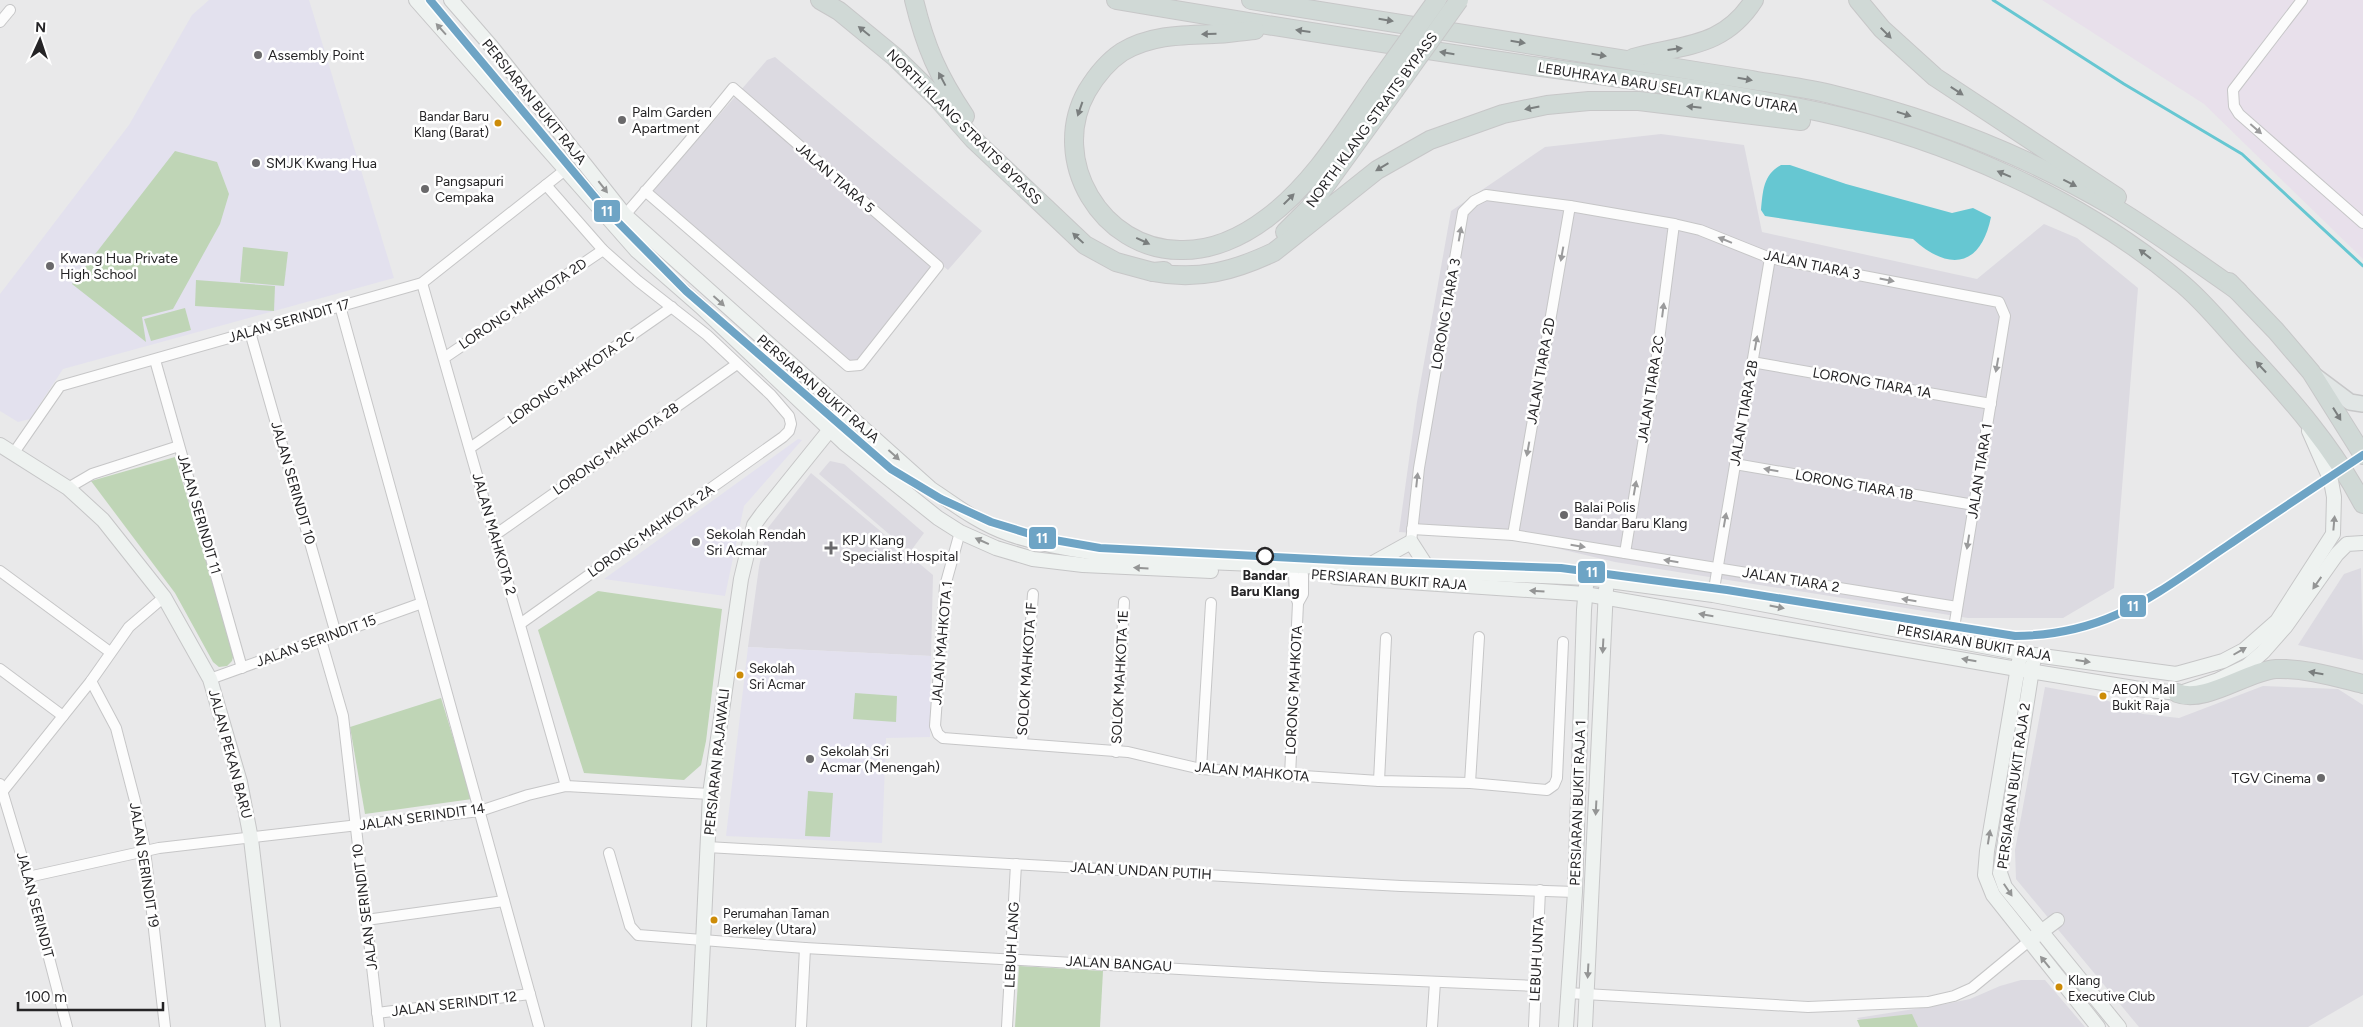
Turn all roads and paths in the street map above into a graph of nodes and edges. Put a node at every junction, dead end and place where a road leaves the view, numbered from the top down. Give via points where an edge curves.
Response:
1 (416, 0) edge
2 (451, 0) edge
3 (820, 0) edge
4 (914, 0) edge
5 (1116, 0) edge
6 (1251, 0) edge
7 (1318, 0) edge
8 (1437, 0) edge
9 (1459, 0) edge
10 (1754, 0) edge
11 (1858, 0) edge
12 (2302, 0) edge
13 (10, 10) dead end
14 (1354, 15) junction
15 (0, 22) edge
16 (1275, 27) junction
17 (1628, 60) junction
18 (1898, 134) junction
19 (998, 163) junction
20 (564, 170) junction
21 (546, 185) junction
22 (645, 191) junction
23 (1570, 206) junction
24 (625, 215) junction
25 (1674, 224) junction
26 (2363, 224) edge
27 (603, 250) junction
28 (1770, 258) junction
29 (1153, 272) junction
30 (422, 283) junction
31 (2238, 291) junction
32 (1999, 302) joint
33 (340, 306) junction
34 (672, 307) junction
35 (250, 332) junction
36 (444, 358) junction
37 (155, 360) junction
38 (1752, 362) junction
39 (737, 364) junction
40 (2311, 372) junction
41 (2282, 389) junction
42 (1991, 404) junction
43 (2363, 404) edge
44 (845, 411) junction
45 (830, 429) junction
46 (0, 445) edge
47 (180, 446) junction
48 (470, 448) junction
49 (13, 454) junction
50 (2363, 455) edge
51 (1735, 464) junction
52 (68, 488) junction
53 (2363, 504) edge
54 (1974, 506) junction
55 (960, 532) junction
56 (494, 535) junction
57 (1411, 535) junction
58 (1513, 535) junction
59 (2363, 543) edge
60 (1625, 553) junction
61 (1717, 568) junction
62 (1363, 569) junction
63 (1429, 570) junction
64 (0, 571) edge
65 (1299, 575) junction
66 (1587, 578) junction
67 (1607, 581) junction
68 (1033, 594) dead end
69 (1585, 594) junction
70 (1713, 595) junction
71 (164, 596) junction
72 (1605, 598) junction
73 (1124, 602) dead end
74 (422, 603) junction
75 (1211, 603) dead end
76 (1957, 607) junction
77 (520, 624) junction
78 (336, 634) junction
79 (1479, 637) dead end
80 (1386, 638) dead end
81 (321, 640) junction
82 (1952, 640) junction
83 (1563, 642) dead end
84 (110, 652) junction
85 (2020, 653) junction
86 (2035, 655) junction
87 (242, 668) junction
88 (0, 669) edge
89 (2017, 669) junction
90 (2032, 671) junction
91 (210, 679) junction
92 (90, 681) junction
93 (2363, 684) edge
94 (2177, 693) junction
95 (63, 716) junction
96 (936, 726) joint
97 (1022, 743) junction
98 (1116, 752) junction
99 (1201, 769) junction
100 (1290, 776) junction
101 (1379, 781) junction
102 (1470, 784) junction
103 (566, 786) junction
104 (2, 788) edge
105 (710, 794) junction
106 (480, 811) junction
107 (356, 826) junction
108 (251, 839) junction
109 (708, 847) junction
110 (145, 850) junction
111 (609, 853) dead end
112 (1016, 864) junction
113 (28, 877) junction
114 (1540, 890) junction
115 (1576, 892) junction
116 (504, 901) junction
117 (366, 920) junction
118 (2057, 920) dead end
119 (2041, 932) junction
120 (703, 941) junction
121 (2029, 941) junction
122 (805, 948) junction
123 (1011, 958) junction
124 (1435, 982) junction
125 (1535, 986) junction
126 (1568, 993) junction
127 (530, 994) junction
128 (1587, 995) junction
129 (377, 1013) junction
130 (68, 1027) edge
131 (165, 1027) edge
132 (273, 1027) edge
133 (379, 1027) edge
134 (539, 1027) edge
135 (699, 1027) edge
136 (801, 1027) edge
137 (1007, 1027) edge
138 (1432, 1027) edge
139 (1534, 1027) edge
140 (1566, 1027) edge
141 (1585, 1027) edge
142 (2098, 1027) edge
143 (2119, 1027) edge

20 -> 1 main road, PERSIARAN BUKIT RAJA
2 -> 24 main road, PERSIARAN BUKIT RAJA
19 -> 3 highway, NORTH KLANG STRAITS BYPASS via 895,57 839,11
19 -> 4 highway via 942,81 927,48
5 - 16 highway, LEBUHRAYA BARU SELAT KLANG UTARA
6 - 14 highway, LEBUHRAYA BARU SELAT KLANG UTARA
7 - 14 highway
16 -> 8 highway, bridge via 1170,35 1121,53 1094,79 1084,96 1074,129 1074,147 1076,168 1083,186 1106,217 1137,239 1179,250 1202,248 1239,236 1266,219 1299,189 1340,137
9 - 29 highway, NORTH KLANG STRAITS BYPASS, bridge via 1310,207 1282,234 1226,262 1203,268
17 -> 10 highway via 1705,41 1739,19
11 -> 31 highway via 1882,29 1934,77 2166,227
12 -> 26 street via 2233,90 2234,106 2239,114
13 - 15 street
14 -> 17 highway, LEBUHRAYA BARU SELAT KLANG UTARA
18 -> 16 highway, LEBUHRAYA BARU SELAT KLANG UTARA via 1821,112
17 -> 31 highway, LEBUHRAYA BARU SELAT KLANG UTARA via 1833,94 1905,114 1981,142 2112,206
18 -> 29 highway via 1639,101 1589,101 1538,107 1503,114 1430,140 1377,170 1274,252 1251,263 1229,271 1196,276
41 -> 18 highway, LEBUHRAYA BARU SELAT KLANG UTARA via 2184,284 2134,246 2075,209 2012,178 1957,154
29 -> 19 highway, NORTH KLANG STRAITS BYPASS via 1116,262 1085,245
20 - 21 street, JALAN SERINDIT 17
20 - 45 main road, PERSIARAN BUKIT RAJA via 637,251
21 - 27 street
21 - 30 street, JALAN SERINDIT 17
22 - 22 street, JALAN TIARA 5 via 678,157 733,88 938,266 860,365 848,366
22 - 24 street
23 - 25 street, JALAN TIARA 3
57 -> 23 street, LORONG TIARA 3 via 1419,468 1463,212 1486,195
23 -> 58 street, JALAN TIARA 2D
24 -> 44 main road, PERSIARAN BUKIT RAJA
28 -> 25 street, JALAN TIARA 3 via 1700,230
60 -> 25 street, JALAN TIARA 2C via 1655,371
27 - 34 street
27 - 36 street, LORONG MAHKOTA 2D
28 -> 32 street, JALAN TIARA 3
38 -> 28 street, JALAN TIARA 2B
30 - 33 street, JALAN SERINDIT 17
30 - 36 street, JALAN MAHKOTA 2
31 - 40 highway
32 -> 42 street, JALAN TIARA 1 via 2005,316
33 - 35 street, JALAN SERINDIT 17
33 - 74 street
34 - 39 street via 707,334
34 - 48 street, LORONG MAHKOTA 2C
35 - 37 street, JALAN SERINDIT 17
35 - 78 street, JALAN SERINDIT 10
36 - 48 street, JALAN MAHKOTA 2
37 - 47 street, JALAN SERINDIT 11
37 - 49 street, JALAN SERINDIT 17 via 60,386
38 - 42 street, LORONG TIARA 1A
38 - 51 street, JALAN TIARA 2B
39 - 56 street, LORONG MAHKOTA 2B
39 - 77 street, LORONG MAHKOTA 2A via 789,416 791,424 783,437
40 - 43 main road via 2350,402
40 -> 50 highway
41 - 53 highway, LEBUHRAYA BARU SELAT KLANG UTARA via 2323,440
86 -> 41 main road, PERSIARAN BUKIT RAJA via 2176,674 2223,661 2268,631 2333,534 2334,497 2326,466 2307,427
42 - 54 street, JALAN TIARA 1
44 - 45 main road, PERSIARAN RAJAWALI
44 -> 62 main road, PERSIARAN BUKIT RAJA via 930,488 976,519 1009,534 1068,548 1149,557
45 - 55 main road, PERSIARAN BUKIT RAJA via 886,478
45 - 105 main road, PERSIARAN RAJAWALI via 754,525 741,579
46 - 49 main road, JALAN PEKAN BARU
47 - 52 street via 92,474
47 - 87 street, JALAN SERINDIT 11
48 - 56 street, JALAN MAHKOTA 2
49 - 52 main road, JALAN PEKAN BARU
54 -> 51 street, LORONG TIARA 1B
61 -> 51 street, JALAN TIARA 2B
52 - 71 main road, JALAN PEKAN BARU via 103,520
54 -> 76 street, JALAN TIARA 1
65 -> 55 main road, PERSIARAN BUKIT RAJA via 1083,565 1032,559
55 - 96 street, JALAN MAHKOTA 1 via 945,586
56 - 77 street, JALAN MAHKOTA 2
57 - 58 street, JALAN TIARA 2
57 - 62 main road
57 - 63 main road
58 -> 60 street, JALAN TIARA 2
59 -> 94 main road, PERSIARAN BUKIT RAJA via 2347,544 2336,554 2276,639 2247,666 2218,680
61 -> 60 street, JALAN TIARA 2
61 - 70 street, JALAN TIARA 2B
76 -> 61 street, JALAN TIARA 2
62 - 63 main road, PERSIARAN BUKIT RAJA
63 - 66 main road, PERSIARAN BUKIT RAJA
64 - 84 street
69 -> 65 main road, PERSIARAN BUKIT RAJA
65 - 100 street, LORONG MAHKOTA via 1303,594 1298,603
66 - 67 main road, PERSIARAN BUKIT RAJA
66 - 69 main road, PERSIARAN BUKIT RAJA 1
67 - 70 main road, PERSIARAN BUKIT RAJA
67 - 72 main road, PERSIARAN BUKIT RAJA 1
68 - 97 street, SOLOK MAHKOTA 1F
69 - 72 main road, PERSIARAN BUKIT RAJA
69 - 115 main road, PERSIARAN BUKIT RAJA 1
70 -> 82 main road, PERSIARAN BUKIT RAJA
71 - 84 street via 129,628
71 - 91 main road, JALAN PEKAN BARU
89 -> 72 main road, PERSIARAN BUKIT RAJA
72 -> 128 main road, PERSIARAN BUKIT RAJA 1
73 - 98 street, SOLOK MAHKOTA 1E
74 - 78 street, JALAN SERINDIT 15
74 - 106 street
75 - 99 street
76 - 82 street, JALAN TIARA 1
77 - 103 street, JALAN MAHKOTA 2
78 - 81 street, JALAN SERINDIT 15
79 - 102 street
80 - 101 street
81 - 87 street, JALAN SERINDIT 15
81 - 107 street, JALAN SERINDIT 10 via 343,716
82 - 85 main road, PERSIARAN BUKIT RAJA
83 - 102 street, JALAN MAHKOTA via 1557,778 1554,785 1547,790
84 - 92 street
85 - 86 main road, PERSIARAN BUKIT RAJA
85 - 89 main road, PERSIARAN BUKIT RAJA 2
86 - 90 main road, PERSIARAN BUKIT RAJA 2
87 - 91 street, JALAN SERINDIT 15
88 - 95 street
89 - 90 main road, PERSIARAN BUKIT RAJA
121 -> 89 main road, PERSIARAN BUKIT RAJA 2 via 1992,895 1985,875
90 - 94 main road, PERSIARAN BUKIT RAJA
90 -> 119 main road, PERSIARAN BUKIT RAJA 2 via 2000,873 2005,887
91 - 108 main road, JALAN PEKAN BARU via 240,782
92 - 95 street
92 - 110 street, JALAN SERINDIT 19 via 116,728
93 -> 94 highway via 2315,673 2275,669 2207,692
95 - 104 street
96 - 97 street, JALAN MAHKOTA via 943,738
97 - 98 street, JALAN MAHKOTA
98 - 99 street, JALAN MAHKOTA
99 - 100 street, JALAN MAHKOTA
100 - 101 street, JALAN MAHKOTA
101 - 102 street, JALAN MAHKOTA
103 - 105 street, JALAN SERINDIT 14
103 - 106 street, JALAN SERINDIT 14
104 - 113 street, JALAN SERINDIT
105 - 109 main road, PERSIARAN RAJAWALI
106 - 107 street, JALAN SERINDIT 14
106 - 116 street
107 - 108 street, JALAN SERINDIT 14
107 - 117 street, JALAN SERINDIT 10
108 - 110 street, JALAN SERINDIT 14
108 - 132 main road, JALAN PEKAN BARU
109 - 112 street, JALAN UNDAN PUTIH
109 - 120 main road, PERSIARAN RAJAWALI
110 - 113 street, JALAN SERINDIT 14
110 - 131 street, JALAN SERINDIT 19
111 - 120 street, JALAN BANGAU via 630,926 638,935
112 - 114 street, JALAN UNDAN PUTIH via 1401,886
112 - 123 street, LEBUH LANG
113 - 130 street, JALAN SERINDIT
114 - 115 street, JALAN UNDAN PUTIH
114 - 125 street, LEBUH UNTA
115 - 126 main road, PERSIARAN BUKIT RAJA 1
116 - 117 street
116 - 127 street
117 - 129 street, JALAN SERINDIT 10
118 - 119 main road
119 - 121 main road
119 - 143 main road, PERSIARAN BUKIT RAJA 2
120 - 122 street, JALAN BANGAU
120 - 135 main road, PERSIARAN RAJAWALI
121 - 128 street via 1972,988 1928,1002 1808,1007
142 -> 121 main road, PERSIARAN BUKIT RAJA 2
122 - 123 street, JALAN BANGAU
122 - 136 street
123 - 124 street, JALAN BANGAU
123 - 137 street, LEBUH LANG
124 - 125 street, JALAN BANGAU
124 - 138 street
125 - 139 street, LEBUH UNTA
126 - 128 street
126 - 140 main road, PERSIARAN BUKIT RAJA 1
127 - 129 street, JALAN SERINDIT 12
127 - 134 street
128 - 141 main road, PERSIARAN BUKIT RAJA 1
129 - 133 street, JALAN SERINDIT 10

